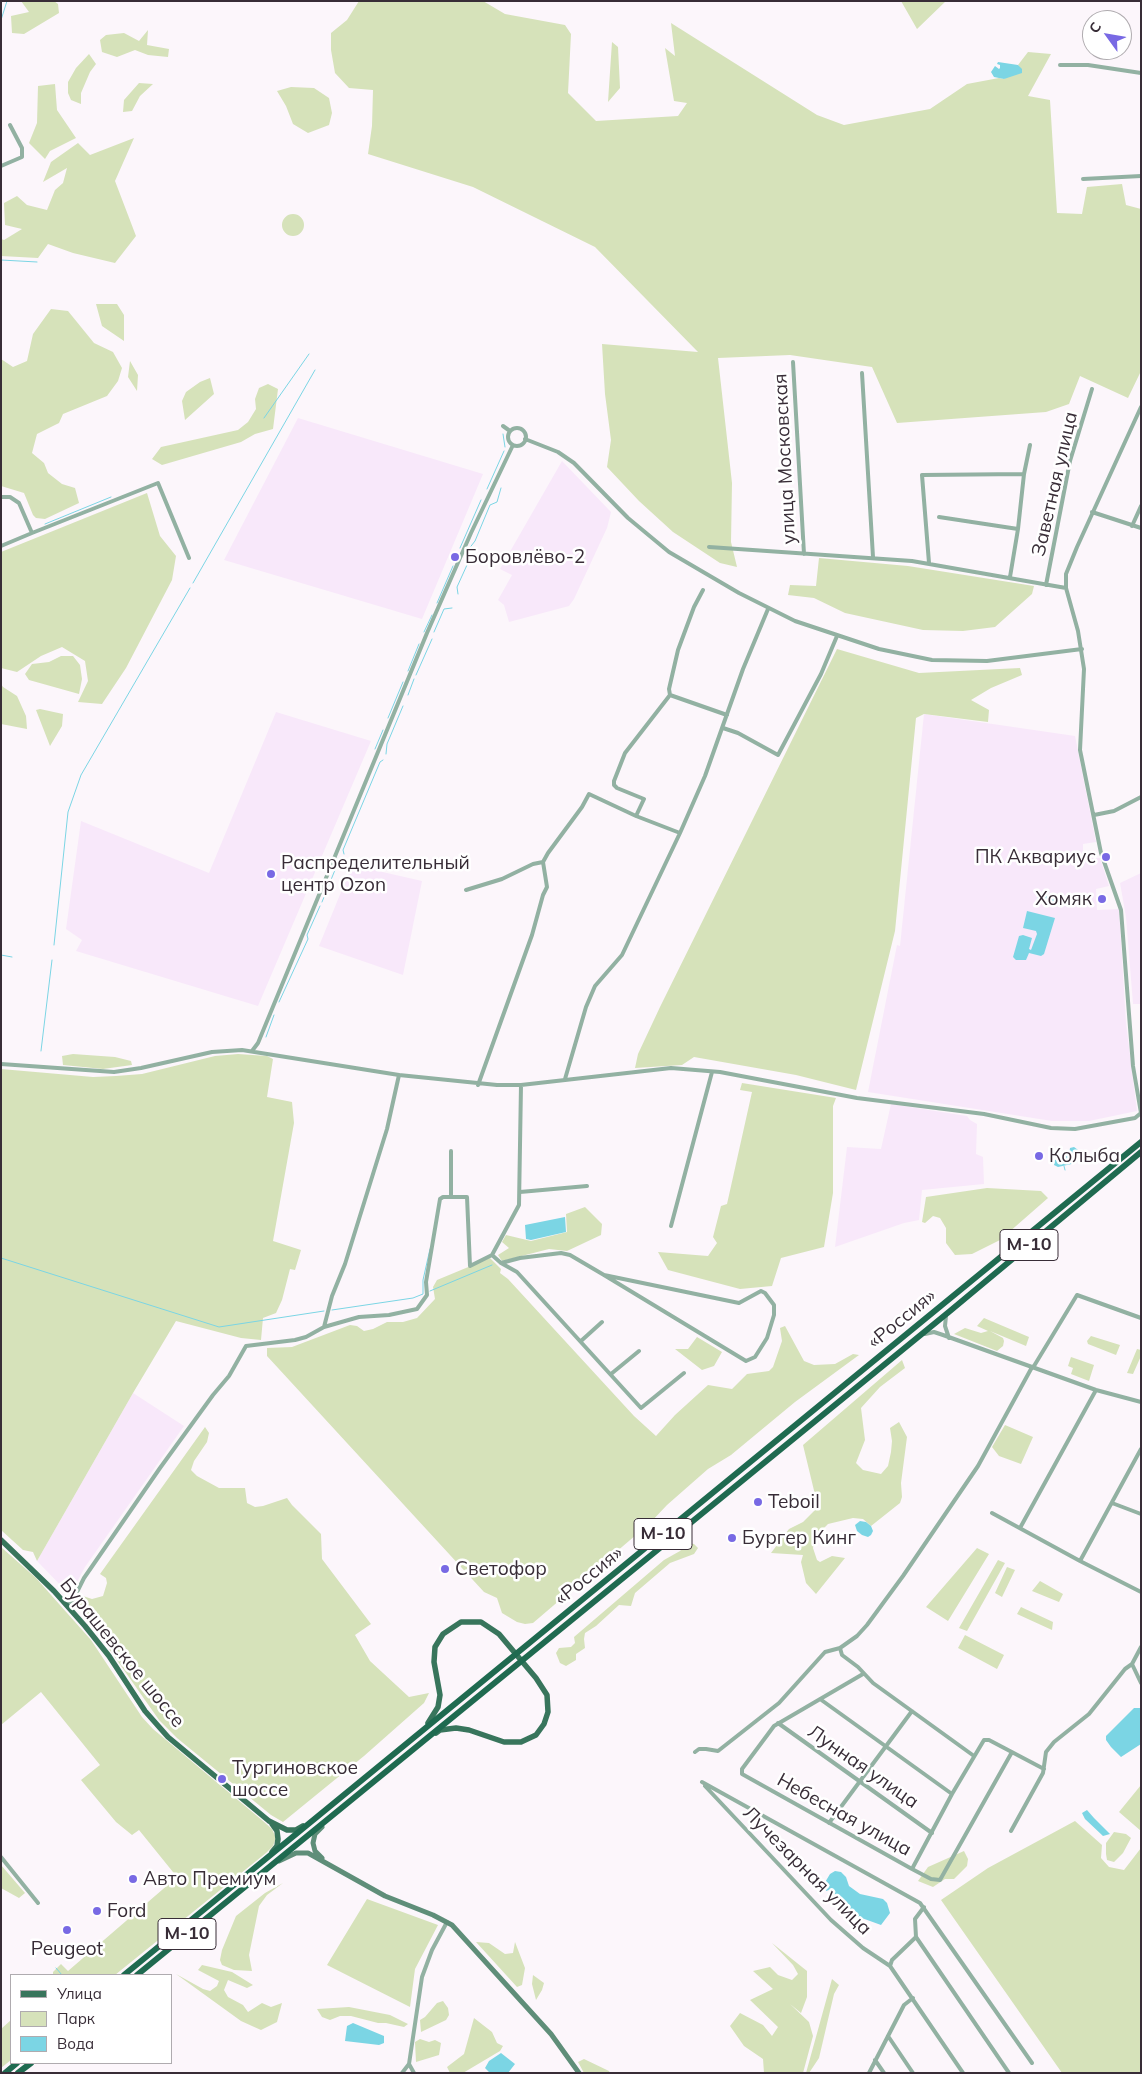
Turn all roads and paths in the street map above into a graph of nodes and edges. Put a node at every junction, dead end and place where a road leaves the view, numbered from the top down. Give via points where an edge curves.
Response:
1 (1060, 66) dead end
2 (1141, 74) edge
3 (10, 125) dead end
4 (1, 166) edge
5 (1141, 176) edge
6 (1083, 179) dead end
7 (793, 362) dead end
8 (862, 373) dead end
9 (1092, 389) dead end
10 (1141, 407) edge
11 (523, 422) dead end
12 (503, 426) dead end
13 (520, 428) junction
14 (510, 432) junction
15 (525, 439) junction
16 (513, 445) junction
17 (1030, 445) dead end
18 (1024, 474) junction
19 (163, 481) dead end
20 (158, 483) junction
21 (1, 497) edge
22 (1141, 506) edge
23 (1092, 512) junction
24 (939, 518) dead end
25 (1132, 526) junction
26 (1141, 528) edge
27 (1018, 529) junction
28 (32, 533) junction
29 (1, 546) edge
30 (709, 547) dead end
31 (804, 554) junction
32 (873, 557) junction
33 (189, 558) dead end
34 (929, 563) junction
35 (1010, 577) junction
36 (1046, 585) junction
37 (1066, 588) junction
38 (703, 590) dead end
39 (768, 609) junction
40 (837, 636) junction
41 (1082, 650) junction
42 (670, 695) junction
43 (728, 715) junction
44 (723, 728) junction
45 (1141, 797) edge
46 (1094, 815) junction
47 (636, 816) junction
48 (680, 833) junction
49 (542, 862) junction
50 (466, 890) dead end
51 (252, 1050) junction
52 (1, 1064) edge
53 (712, 1072) junction
54 (399, 1075) junction
55 (565, 1079) junction
56 (478, 1085) junction
57 (521, 1085) junction
58 (1141, 1138) edge
59 (1141, 1142) edge
60 (451, 1151) dead end
61 (1141, 1152) edge
62 (1116, 1164) junction
63 (587, 1186) dead end
64 (520, 1192) junction
65 (451, 1197) junction
66 (671, 1226) dead end
67 (492, 1255) junction
68 (501, 1263) junction
69 (604, 1275) junction
70 (950, 1311) junction
71 (1141, 1318) edge
72 (602, 1322) dead end
73 (324, 1327) junction
74 (917, 1337) junction
75 (949, 1338) junction
76 (581, 1341) junction
77 (639, 1351) dead end
78 (1034, 1366) junction
79 (684, 1373) dead end
80 (611, 1374) junction
81 (1096, 1390) junction
82 (1141, 1402) edge
83 (1141, 1449) edge
84 (1112, 1503) junction
85 (992, 1513) dead end
86 (1141, 1514) edge
87 (1020, 1528) junction
88 (1, 1540) edge
89 (1080, 1560) junction
90 (1141, 1592) edge
91 (67, 1605) junction
92 (1141, 1647) edge
93 (840, 1648) junction
94 (1132, 1664) junction
95 (863, 1674) junction
96 (1141, 1683) edge
97 (820, 1699) junction
98 (912, 1711) junction
99 (778, 1723) junction
100 (421, 1733) junction
101 (426, 1738) junction
102 (886, 1746) junction
103 (695, 1752) dead end
104 (1012, 1752) junction
105 (974, 1756) junction
106 (1044, 1769) junction
107 (861, 1781) junction
108 (952, 1794) junction
109 (330, 1817) junction
110 (269, 1821) junction
111 (312, 1822) junction
112 (830, 1823) junction
113 (1011, 1831) dead end
114 (932, 1833) junction
115 (1, 1858) edge
116 (266, 1860) junction
117 (330, 1864) junction
118 (271, 1866) junction
119 (912, 1869) junction
120 (38, 1903) dead end
121 (924, 1907) junction
122 (447, 1922) junction
123 (916, 1938) junction
124 (890, 1966) junction
125 (125, 1974) edge
126 (138, 1974) edge
127 (914, 1998) junction
128 (888, 2036) junction
129 (875, 2060) junction
130 (1032, 2063) dead end
131 (16, 2064) edge
132 (30, 2064) edge
133 (409, 2064) junction
134 (5, 2073) edge
135 (18, 2073) edge
136 (402, 2073) edge
137 (414, 2073) edge
138 (579, 2073) edge
139 (868, 2073) edge
140 (884, 2073) edge
141 (913, 2073) edge
142 (964, 2073) edge
143 (1009, 2073) edge

1 - 2 street via 1088,65
3 - 4 street via 22,148 22,157
5 - 6 street
7 - 31 street, улица Московская
8 - 32 street
9 - 36 street, Заветная улица via 1070,461
10 - 23 street
11 - 13 street
12 - 14 street
13 - 14 street
13 - 15 street
14 - 16 street via 508,438
15 - 16 street via 521,444
15 - 39 street via 558,452 574,463 628,518 663,547
16 - 51 street via 427,633 258,1043
17 - 18 street
18 - 27 street
18 - 34 street via 922,475
19 - 20 street
20 - 28 street
20 - 33 street
21 - 28 street via 10,497 19,503
22 - 25 street
23 - 25 street
23 - 37 street via 1066,574
24 - 27 street
25 - 26 street
27 - 35 street
28 - 29 street
30 - 31 street
31 - 32 street
32 - 34 street
34 - 35 street
35 - 36 street
36 - 37 street
37 - 41 street
38 - 42 street via 678,650
39 - 40 street
39 - 43 street
40 - 41 street via 910,657 954,662 1003,660
40 - 44 street via 821,674 778,755
41 - 46 street via 1080,750
42 - 43 street
42 - 47 street via 625,753 614,781 617,788 644,799
43 - 44 street
44 - 48 street
45 - 46 street via 1114,811
46 - 53 street via 1101,853 1121,910 1133,1066 1141,1113 1135,1118 1075,1129 1051,1128 984,1114 857,1098
47 - 48 street
47 - 49 street via 589,794
48 - 55 street via 622,955 595,986
49 - 50 street
49 - 56 street via 547,886
51 - 52 street via 212,1052 114,1072
51 - 54 street
53 - 55 street via 671,1068
53 - 66 street
54 - 56 street
54 - 73 street via 387,1129
55 - 57 street
56 - 57 street
57 - 64 street
58 - 62 highway
59 - 62 highway, «Россия» / М-10
60 - 65 street
61 - 70 highway, «Россия» / М-10
62 - 100 highway, «Россия» / М-10
63 - 64 street
64 - 67 street via 515,1215
65 - 67 street via 467,1197 470,1266
65 - 73 street via 440,1199 426,1282 427,1295 416,1309 359,1316
67 - 68 street
68 - 69 street via 562,1253
68 - 76 street via 517,1272
69 - 69 street via 739,1303 759,1291 763,1292 774,1304 767,1338 752,1360 744,1360
70 - 74 highway, «Россия» / М-10
70 - 75 street via 945,1322
71 - 78 street via 1077,1295
72 - 76 street
73 - 91 street via 296,1340 246,1346 229,1376 160,1468
74 - 75 street via 934,1332
74 - 101 highway, «Россия» / М-10
75 - 78 street
76 - 80 street
77 - 80 street
78 - 81 street
78 - 93 street via 978,1466 903,1576 867,1625
79 - 80 street via 641,1408
81 - 82 street
81 - 87 street
83 - 84 street
84 - 86 street
84 - 89 street
85 - 87 street
87 - 89 street
88 - 91 main road, Бурашевское шоссе
89 - 90 street
91 - 110 main road, Бурашевское шоссе via 109,1656 154,1723
92 - 94 street
93 - 95 street via 842,1655
93 - 103 street via 825,1652 779,1703 718,1752 699,1749
94 - 96 street
94 - 106 street via 1089,1714 1050,1745
95 - 97 street
95 - 98 street
97 - 99 street
97 - 102 street
98 - 102 street
98 - 105 street
99 - 107 street, Лунная улица
99 - 112 street, Небесная улица via 741,1772
100 - 101 main road via 438,1707 440,1690 433,1656 437,1641 457,1624 475,1621 490,1627 505,1640 547,1695 548,1712 541,1728 521,1742 510,1743 456,1728 440,1730
100 - 111 highway, «Россия» / М-10
101 - 109 highway, «Россия» / М-10
102 - 107 street
102 - 108 street
104 - 105 street via 986,1739
104 - 106 street
104 - 119 street, Небесная улица via 943,1877 932,1879
105 - 108 street
106 - 113 street
107 - 112 street
107 - 114 street, Лунная улица
108 - 114 street
109 - 117 main road via 315,1834 313,1843 317,1854
109 - 118 highway, «Россия» / М-10
110 - 111 main road, Бурашевское шоссе via 290,1830
110 - 116 main road via 278,1833 278,1840
111 - 116 highway, «Россия» / М-10
112 - 119 street, Небесная улица
114 - 119 street
115 - 120 street
116 - 125 highway, «Россия» / М-10
117 - 118 main road via 300,1852
117 - 122 main road via 385,1896
118 - 126 highway, «Россия» / М-10
121 - 123 street via 915,1919
121 - 124 street, Лучезарная улица via 702,1782 831,1920
121 - 130 street
122 - 133 street via 422,1977
122 - 138 main road via 460,1932 551,2034
123 - 124 street via 892,1960
123 - 143 street
124 - 127 street, Лучезарная улица
127 - 128 street via 904,2005
127 - 142 street, Лучезарная улица
128 - 129 street
128 - 141 street
129 - 139 street
129 - 140 street
131 - 134 highway
132 - 135 highway
133 - 136 street
133 - 137 street

